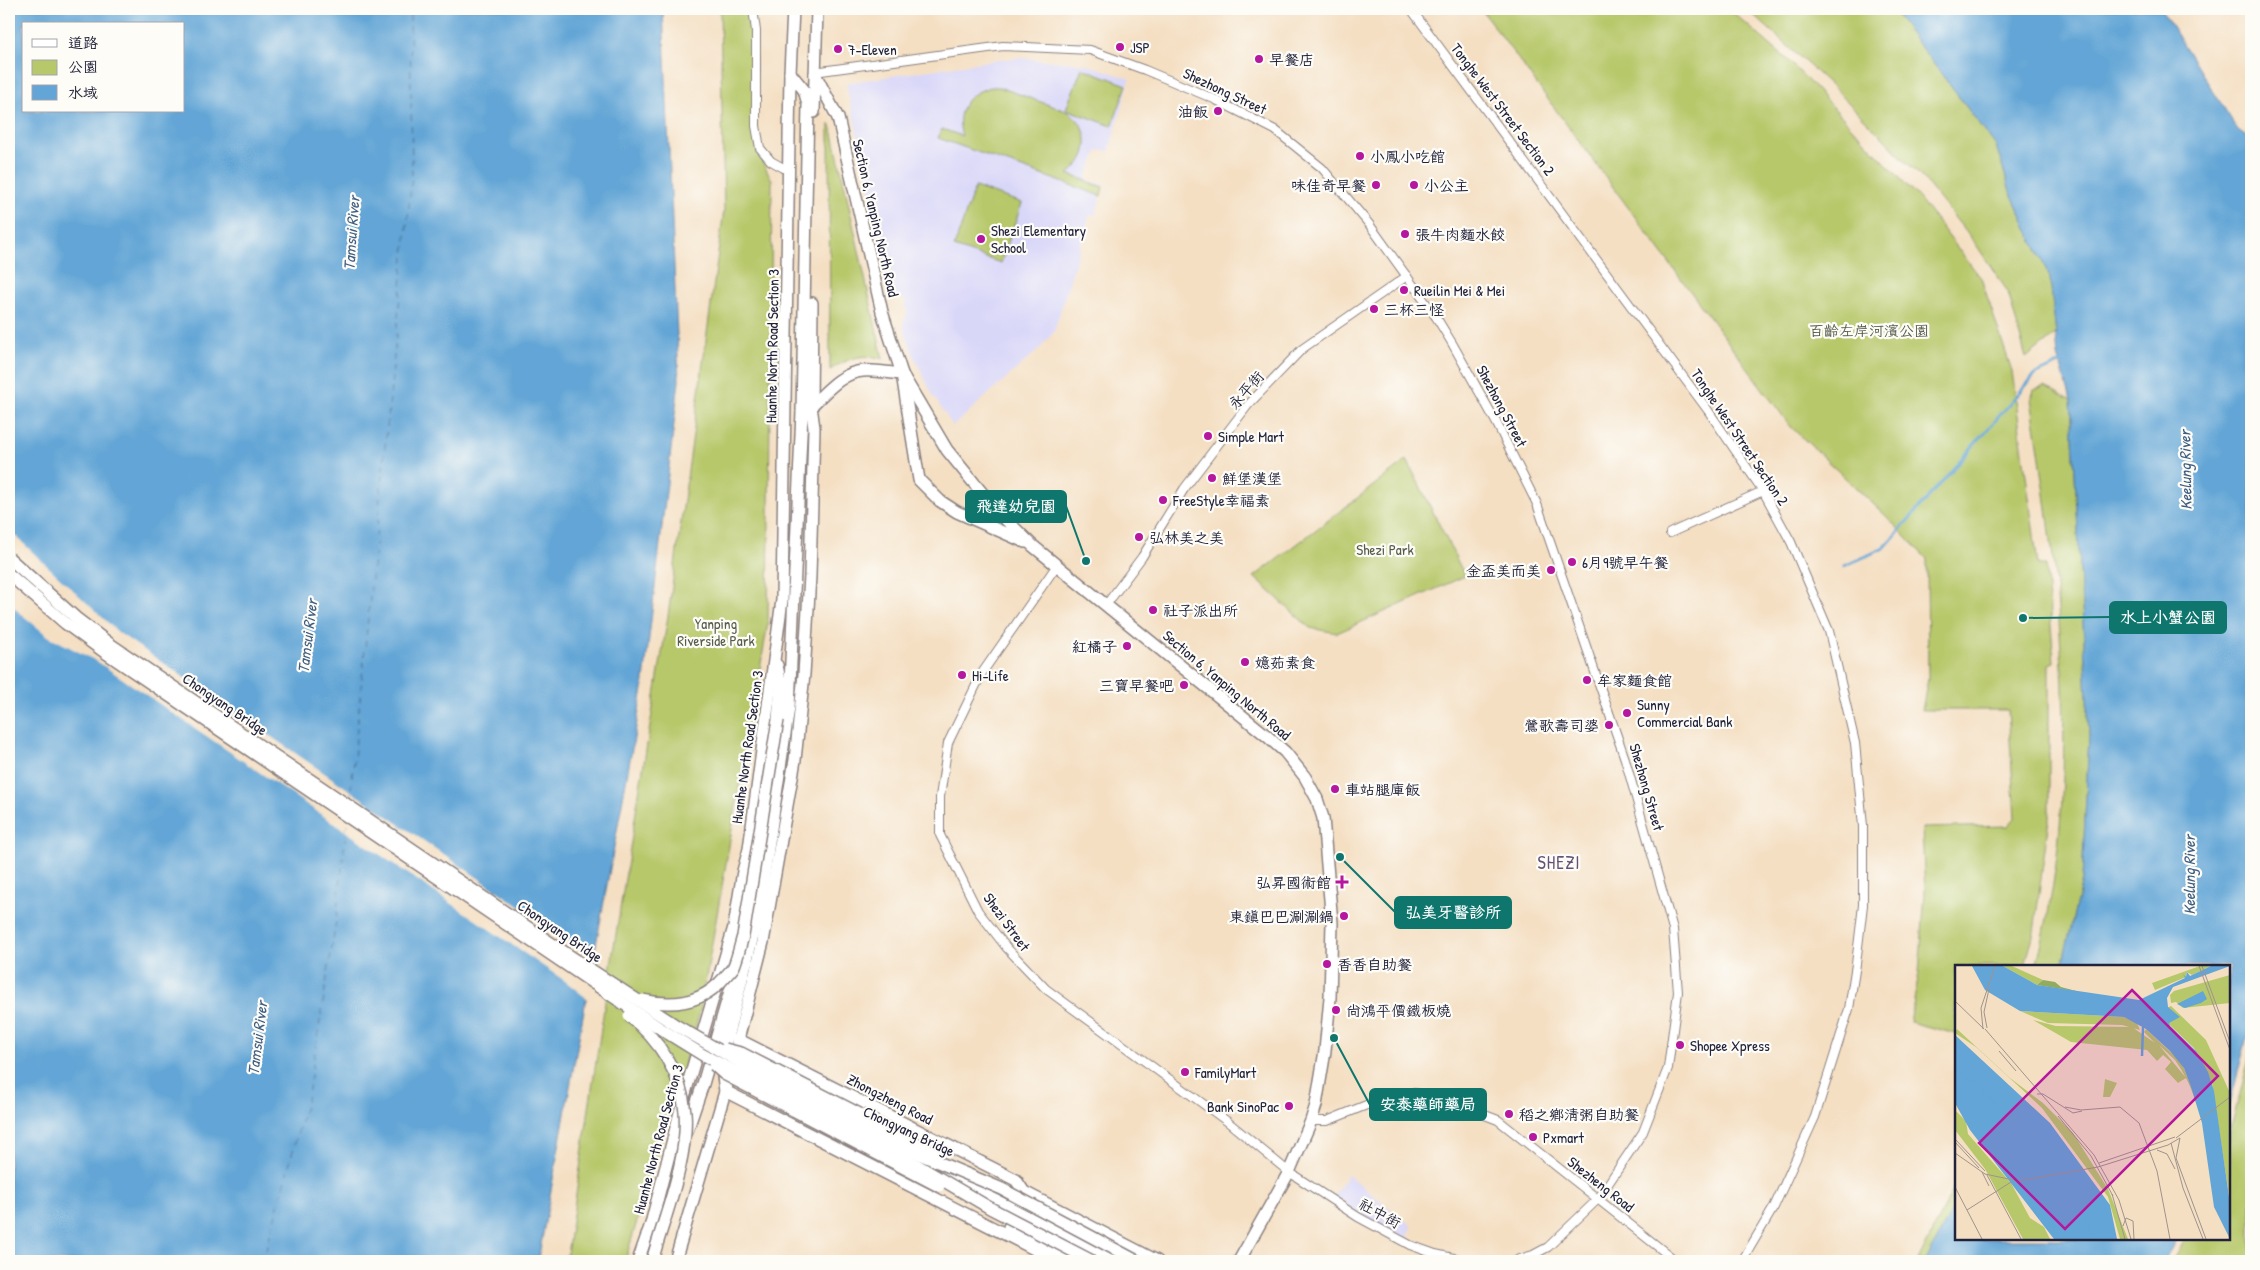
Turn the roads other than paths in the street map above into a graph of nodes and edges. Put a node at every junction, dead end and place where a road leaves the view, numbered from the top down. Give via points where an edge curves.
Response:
1 (753, 9) edge
2 (794, 9) edge
3 (817, 9) edge
4 (1411, 9) edge
5 (814, 72) junction
6 (790, 73) junction
7 (789, 171) junction
8 (1407, 276) junction
9 (902, 374) junction
10 (811, 406) junction
11 (1763, 491) junction
12 (1670, 533) dead end
13 (1033, 546) junction
14 (9, 558) edge
15 (1057, 565) junction
16 (9, 575) edge
17 (1106, 605) junction
18 (776, 655) junction
19 (749, 849) junction
20 (565, 965) junction
21 (634, 998) junction
22 (737, 1039) junction
23 (709, 1044) junction
24 (703, 1055) junction
25 (721, 1060) junction
26 (732, 1066) junction
27 (703, 1084) junction
28 (725, 1091) junction
29 (684, 1097) junction
30 (1311, 1121) junction
31 (1289, 1172) junction
32 (1024, 1192) junction
33 (1598, 1199) junction
34 (651, 1224) junction
35 (1051, 1251) junction
36 (1153, 1260) edge
37 (638, 1261) edge
38 (652, 1261) edge
39 (675, 1261) edge
40 (1069, 1261) edge
41 (1092, 1261) edge
42 (1114, 1261) edge
43 (1137, 1261) edge
44 (1238, 1261) edge
45 (1466, 1261) edge
46 (1513, 1261) edge
47 (1676, 1261) edge
48 (1742, 1261) edge

1 - 7 street via 756,126 760,148 771,161
2 - 6 main road, Huanhe North Road Section 3
3 - 5 main road
4 - 11 street, Tonghe West Street Section 2 via 1685,379
5 - 6 main road
5 - 8 street, Shezhong Street via 1003,46 1090,50 1197,92 1275,130 1322,168
5 - 9 main road, Section 6, Yanping North Road via 838,118 882,312
5 - 10 main road
6 - 7 main road, Huanhe North Road Section 3
6 - 25 main road via 804,90 808,104 802,412 789,708 758,916
7 - 18 main road, Huanhe North Road Section 3 via 784,556
8 - 17 street, 永平街 via 1302,349 1248,405 1184,490 1142,557
8 - 33 street, Shezhong Street via 1452,343 1536,504 1624,757 1673,929 1678,992 1668,1068 1643,1132
9 - 10 main road via 862,371 851,374
9 - 13 main road, Section 6, Yanping North Road via 950,453 996,510
9 - 13 main road, Section 6, Yanping North Road via 918,480 957,512
10 - 22 main road via 814,428 810,576 796,750 763,942
11 - 12 street
11 - 48 street, Tonghe West Street Section 2 via 1791,542 1829,631 1851,718 1863,826 1864,905 1849,1009 1815,1117 1774,1207
13 - 15 main road, Section 6, Yanping North Road
14 - 21 main road, Chongyang Bridge, bridge via 110,644
15 - 17 main road, Section 6, Yanping North Road
15 - 31 street, Shezi Street via 996,651 948,743 940,797 940,835 978,911 1026,970 1046,989 1228,1122
16 - 20 main road, Chongyang Bridge, bridge via 106,653
17 - 30 main road, Section 6, Yanping North Road via 1272,740 1305,777 1317,800 1326,834 1332,924 1328,1031
18 - 19 main road, Huanhe North Road Section 3
18 - 21 main road, bridge via 781,685 778,720 743,936 733,968 715,988 700,998 659,1004
19 - 27 main road via 750,872 739,961
19 - 29 main road, Huanhe North Road Section 3 via 742,872 734,927
20 - 24 main road, Chongyang Bridge, bridge
20 - 38 main road, bridge via 636,1021 668,1059 679,1083 685,1112 684,1142
21 - 23 main road, Chongyang Bridge, bridge
22 - 25 main road
22 - 26 main road
22 - 32 main road, Zhongzheng Road via 1016,1180
23 - 32 main road, bridge via 741,1053 991,1182
23 - 43 main road, Chongyang Bridge, bridge via 834,1112 919,1154 1002,1189
24 - 35 main road, bridge via 724,1074 1001,1219
24 - 41 main road, Chongyang Bridge, bridge via 917,1165 990,1208
25 - 26 main road
25 - 27 main road
25 - 28 main road
26 - 28 main road
26 - 42 main road
27 - 29 main road
27 - 34 main road via 663,1202
28 - 35 main road via 1042,1253
28 - 39 main road
29 - 34 main road, Huanhe North Road Section 3
30 - 31 main road, Section 6, Yanping North Road
30 - 33 street, Shezheng Road via 1327,1121 1398,1095 1414,1093 1443,1099 1498,1120
31 - 44 main road, Section 6, Yanping North Road
31 - 45 street, 社中街 via 1358,1218 1410,1245
32 - 36 main road, Zhongzheng Road
33 - 46 street via 1548,1247 1533,1256
33 - 47 street, Shezheng Road
34 - 37 main road, Huanhe North Road Section 3
35 - 40 main road

